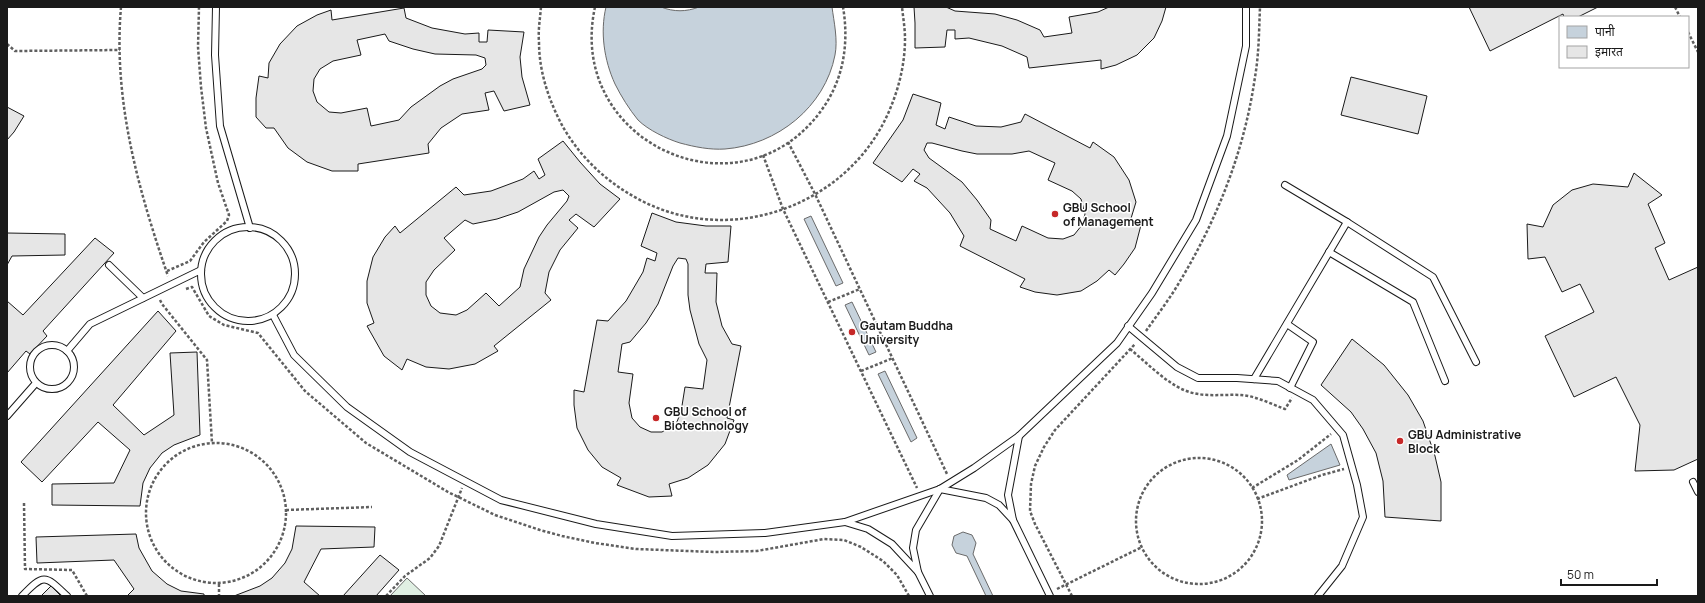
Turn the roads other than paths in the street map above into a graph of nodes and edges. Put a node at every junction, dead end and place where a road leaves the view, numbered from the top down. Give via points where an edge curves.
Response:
1 (216, 7) edge
2 (1246, 7) edge
3 (1285, 184) dead end
4 (1346, 222) junction
5 (250, 228) junction
6 (1329, 252) junction
7 (109, 265) dead end
8 (201, 270) junction
9 (143, 298) junction
10 (273, 315) junction
11 (1287, 324) junction
12 (1128, 326) junction
13 (67, 351) junction
14 (1476, 362) dead end
15 (1254, 379) junction
16 (1445, 380) dead end
17 (36, 383) junction
18 (1290, 388) junction
19 (7, 416) edge
20 (1019, 436) junction
21 (1693, 482) dead end
22 (940, 489) junction
23 (1698, 492) edge
24 (1013, 520) junction
25 (845, 522) junction
26 (918, 572) junction
27 (1049, 595) edge
28 (22, 596) edge
29 (67, 596) edge
30 (930, 596) edge
31 (1318, 596) edge

1 - 5 lane via 215,55 220,126
2 - 12 lane via 1246,46 1227,136 1219,158 1196,220 1152,293
3 - 4 lane
4 - 6 lane
4 - 14 lane via 1432,277
5 - 8 lane via 237,228 223,234 208,248
5 - 10 lane via 259,228 276,236 288,249 294,264 294,285 284,306
6 - 11 lane
6 - 16 lane via 1413,302
7 - 9 lane
8 - 9 lane
8 - 10 lane via 201,282 208,299 219,312 237,321 258,321
9 - 13 lane via 90,324
10 - 25 lane via 294,355 347,407 410,452 501,500 596,524 672,536 765,533
11 - 15 lane
11 - 18 lane via 1313,342
12 - 15 lane via 1177,367 1198,378
12 - 20 lane via 1117,343
13 - 17 lane via 60,346 51,345 44,346 36,352 30,368
13 - 17 lane via 74,366 68,382 52,389
15 - 18 lane via 1278,381
17 - 19 lane
18 - 31 lane via 1313,400 1344,435 1363,517 1342,566
20 - 22 lane
20 - 24 lane via 1008,495
21 - 23 lane
22 - 24 lane via 986,498 999,505
22 - 25 lane
22 - 26 lane via 916,530 913,548
24 - 27 lane
25 - 26 lane via 868,529 892,544
26 - 30 lane
28 - 29 lane via 37,580 43,579 50,580

